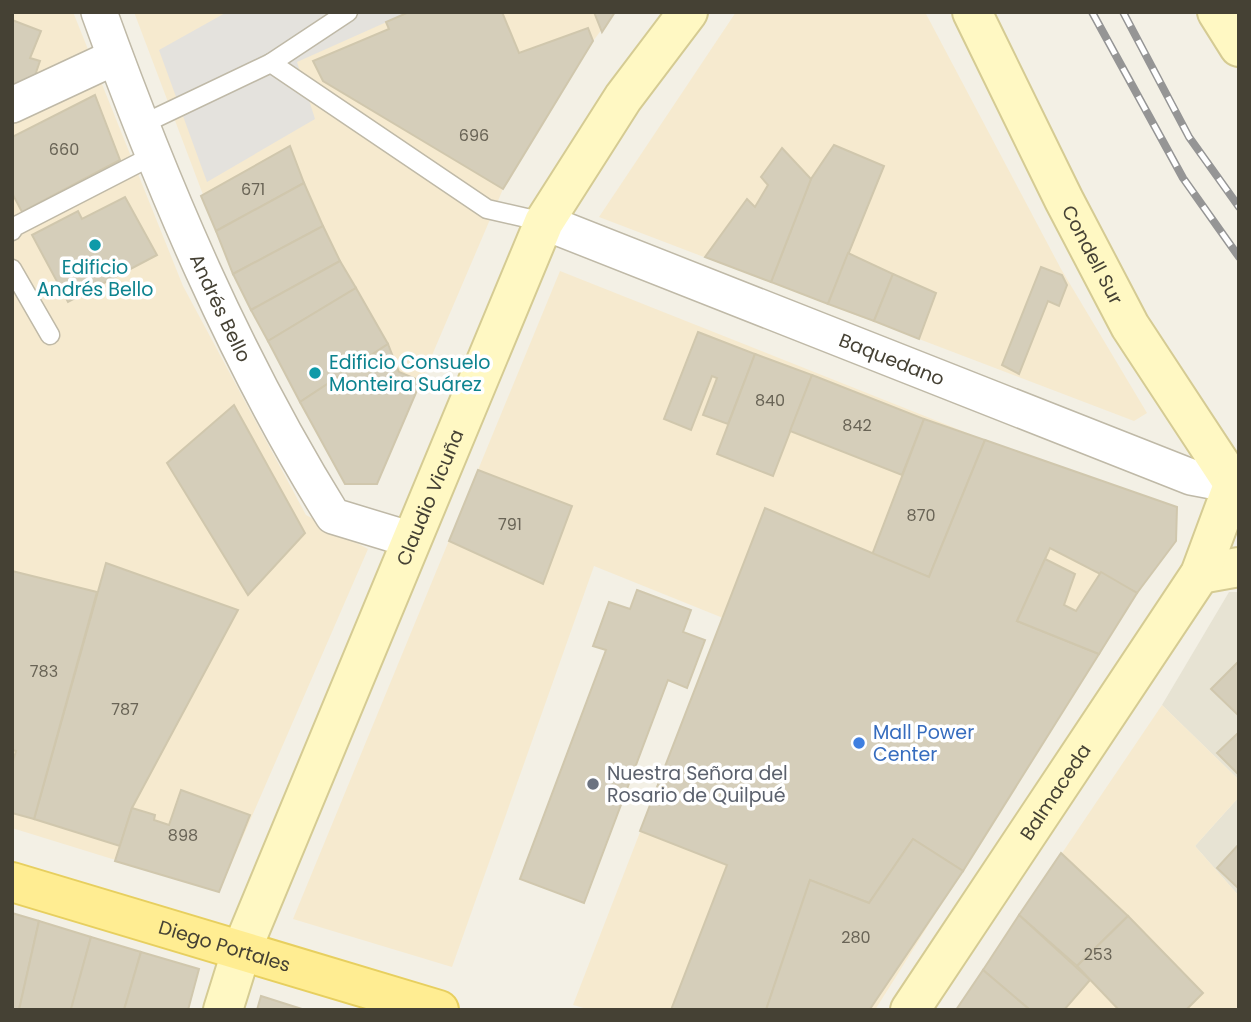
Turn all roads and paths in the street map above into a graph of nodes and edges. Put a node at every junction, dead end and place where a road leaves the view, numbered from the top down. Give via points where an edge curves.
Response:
1 (99, 12) edge
2 (348, 12) edge
3 (688, 12) edge
4 (972, 12) edge
5 (1217, 12) edge
6 (1239, 47) edge
7 (115, 57) junction
8 (271, 63) junction
9 (12, 105) edge
10 (149, 140) junction
11 (544, 222) junction
12 (12, 231) edge
13 (12, 269) edge
14 (50, 335) dead end
15 (1236, 488) edge
16 (412, 540) junction
17 (1239, 567) edge
18 (1200, 574) junction
19 (12, 882) edge
20 (242, 948) junction
21 (223, 1010) edge
22 (439, 1010) edge
23 (910, 1010) edge

1 - 7 street, Andrés Bello
2 - 8 lane
3 - 11 street, Claudio Vicuña via 623,98
4 - 15 street, Condell Sur via 1130,326
5 - 6 street
7 - 9 street
7 - 10 street, Andrés Bello
8 - 10 lane
8 - 11 lane via 487,209
10 - 12 lane
10 - 16 street, Andrés Bello via 208,286 333,516
11 - 15 street, Baquedano via 1191,477
11 - 16 street, Claudio Vicuña
13 - 14 lane
15 - 18 street, Balmaceda
16 - 20 street, Claudio Vicuña
17 - 18 street
18 - 23 street, Balmaceda
19 - 20 main road, Diego Portales
20 - 21 street, Claudio Vicuña
20 - 22 main road, Diego Portales

